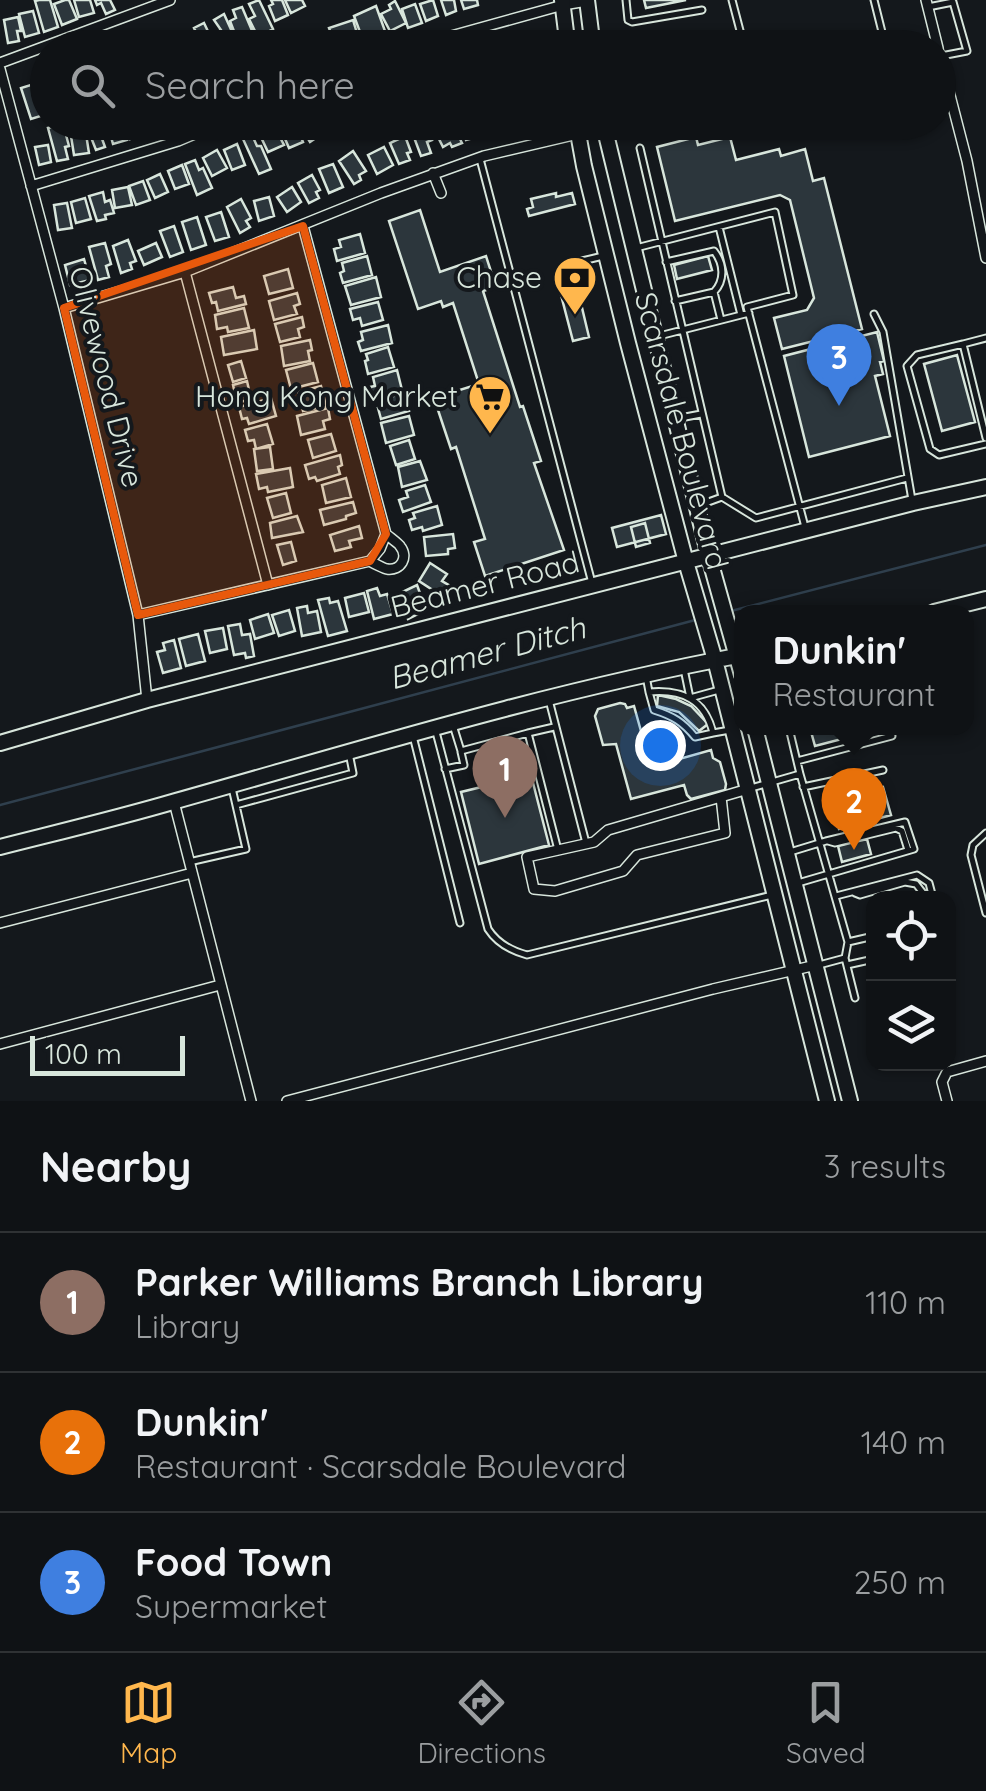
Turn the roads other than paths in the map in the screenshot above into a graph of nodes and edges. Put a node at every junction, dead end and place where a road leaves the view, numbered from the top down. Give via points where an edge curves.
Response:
1 (170, 0) edge
2 (588, 0) edge
3 (626, 0) edge
4 (732, 0) edge
5 (874, 0) edge
6 (953, 1) edge
7 (562, 3) edge
8 (927, 4) edge
9 (702, 10) dead end
10 (93, 30) edge
11 (470, 30) edge
12 (566, 30) edge
13 (591, 30) edge
14 (740, 30) edge
15 (882, 30) edge
16 (933, 30) edge
17 (956, 52) edge
18 (30, 54) edge
19 (0, 66) edge
20 (956, 119) edge
21 (180, 140) edge
22 (537, 140) edge
23 (580, 140) edge
24 (607, 140) edge
25 (640, 148) dead end
26 (480, 157) junction
27 (433, 173) junction
28 (31, 186) junction
29 (441, 193) dead end
30 (304, 226) junction
31 (719, 226) junction
32 (661, 242) junction
33 (634, 249) junction
34 (606, 255) junction
35 (986, 258) edge
36 (582, 261) dead end
37 (666, 262) junction
38 (185, 272) junction
39 (714, 292) junction
40 (675, 301) junction
41 (64, 308) junction
42 (745, 314) junction
43 (874, 314) dead end
44 (721, 320) junction
45 (682, 331) junction
46 (656, 336) junction
47 (986, 338) edge
48 (963, 344) junction
49 (702, 414) junction
50 (676, 419) junction
51 (986, 441) edge
52 (907, 478) junction
53 (986, 487) edge
54 (722, 497) junction
55 (912, 503) junction
56 (697, 506) junction
57 (798, 506) junction
58 (806, 531) junction
59 (386, 534) junction
60 (370, 562) junction
61 (710, 563) junction
62 (688, 568) junction
63 (268, 585) junction
64 (592, 586) junction
65 (138, 615) junction
66 (734, 642) edge
67 (734, 652) edge
68 (713, 653) junction
69 (683, 666) junction
70 (645, 675) junction
71 (722, 689) junction
72 (649, 692) junction
73 (548, 697) junction
74 (148, 700) junction
75 (691, 701) junction
76 (452, 722) junction
77 (434, 726) junction
78 (556, 726) junction
79 (733, 730) junction
80 (412, 733) junction
81 (528, 734) junction
82 (713, 734) junction
83 (734, 734) edge
84 (734, 735) edge
85 (757, 735) edge
86 (791, 735) edge
87 (892, 735) edge
88 (0, 742) edge
89 (348, 751) junction
90 (461, 751) junction
91 (797, 760) junction
92 (446, 770) junction
93 (883, 770) dead end
94 (800, 774) junction
95 (769, 783) junction
96 (231, 785) junction
97 (803, 787) junction
98 (748, 789) junction
99 (721, 797) junction
100 (174, 802) junction
101 (236, 805) junction
102 (986, 832) edge
103 (822, 842) junction
104 (586, 844) junction
105 (0, 847) edge
106 (558, 850) junction
107 (787, 854) junction
108 (191, 867) junction
109 (830, 874) junction
110 (795, 884) junction
111 (927, 891) edge
112 (775, 894) junction
113 (836, 896) junction
114 (986, 913) edge
115 (0, 923) edge
116 (460, 924) dead end
117 (866, 938) edge
118 (848, 942) junction
119 (866, 960) edge
120 (846, 962) junction
121 (816, 966) junction
122 (794, 970) junction
123 (220, 985) junction
124 (856, 998) dead end
125 (0, 1044) edge
126 (986, 1062) edge
127 (849, 1096) edge
128 (824, 1100) edge
129 (251, 1101) edge
130 (286, 1101) edge
131 (947, 1101) edge

1 - 10 street
2 - 7 street
2 - 13 main road
3 - 9 lane via 632,22
4 - 14 lane
5 - 15 lane
6 - 8 lane
6 - 17 lane via 967,51
7 - 11 street
7 - 12 main road
8 - 16 street
18 - 19 street
19 - 28 street, Olivewood Drive
20 - 35 street
21 - 28 street
22 - 26 street
23 - 34 main road, Scarsdale Boulevard
24 - 33 main road, Scarsdale Boulevard
25 - 32 lane
26 - 27 street
26 - 64 lane
27 - 29 street
27 - 30 street
28 - 41 street, Olivewood Drive
30 - 38 street
30 - 59 street
31 - 32 lane
31 - 42 lane
31 - 42 lane via 776,212 793,295 748,307
32 - 33 lane
32 - 37 lane
33 - 34 main road
33 - 46 main road, Scarsdale Boulevard
34 - 36 lane
34 - 62 main road, Scarsdale Boulevard
37 - 39 lane via 714,251 722,272
37 - 40 lane
38 - 41 street
38 - 63 street
39 - 40 lane
39 - 44 lane
40 - 45 lane
41 - 65 street, Olivewood Drive
42 - 44 lane
42 - 57 lane
43 - 52 lane
44 - 45 lane
45 - 46 lane
45 - 49 lane
46 - 50 main road, Scarsdale Boulevard
47 - 48 lane
48 - 51 lane
48 - 51 lane via 917,355 907,366 930,449 939,455
49 - 50 lane
49 - 54 lane
50 - 56 main road, Scarsdale Boulevard
52 - 55 lane
52 - 57 lane
53 - 55 main road, Beamer Road
54 - 56 lane
54 - 57 lane via 756,518
55 - 58 main road, Beamer Road
56 - 61 main road, Scarsdale Boulevard
57 - 58 lane
58 - 61 main road, Beamer Road
59 - 60 street
59 - 60 street via 402,548 402,563 388,569
60 - 63 street
61 - 62 main road, Beamer Road
61 - 66 main road, Scarsdale Boulevard
62 - 64 main road, Beamer Road
62 - 68 main road, Scarsdale Boulevard
63 - 65 street
64 - 74 main road, Beamer Road
65 - 74 street, Olivewood Drive
67 - 68 main road
68 - 69 main road
68 - 71 main road, Scarsdale Boulevard
69 - 70 main road
69 - 75 lane
70 - 72 lane
70 - 73 main road
71 - 75 lane
71 - 79 main road, Scarsdale Boulevard
72 - 75 lane
72 - 82 lane via 654,710 681,718 695,737
73 - 76 main road
73 - 78 lane
74 - 88 main road, Beamer Road
75 - 82 lane
76 - 77 main road
76 - 90 lane
77 - 80 main road
77 - 92 lane
78 - 81 lane
78 - 104 lane
79 - 82 lane
79 - 83 main road, Scarsdale Boulevard
80 - 89 main road
80 - 116 lane
81 - 90 lane
81 - 106 lane
84 - 98 main road, Scarsdale Boulevard
85 - 95 main road
86 - 91 lane
87 - 91 lane
89 - 96 main road
89 - 101 lane via 353,773
90 - 92 lane via 464,765
91 - 94 lane
92 - 112 lane via 488,929 517,952 528,955
93 - 97 lane
94 - 95 lane
94 - 97 lane
95 - 98 lane
95 - 107 main road
96 - 100 main road
96 - 101 lane
97 - 103 lane
98 - 99 street
98 - 112 main road, Scarsdale Boulevard
99 - 104 street via 608,830
99 - 106 street via 724,833 637,855 623,871 554,891 534,890 526,857
100 - 105 main road
100 - 108 street
101 - 108 lane via 246,850
102 - 114 lane via 970,855
103 - 107 lane
103 - 109 lane
103 - 109 lane via 905,822 914,849
104 - 106 street
107 - 110 main road
108 - 115 street
108 - 123 street
109 - 110 lane
109 - 113 lane
110 - 121 main road
111 - 113 lane via 929,883 917,875
112 - 122 main road, Scarsdale Boulevard
113 - 118 lane
117 - 118 lane
118 - 120 lane
119 - 120 lane
120 - 121 lane
120 - 124 lane
121 - 122 street
121 - 127 main road
122 - 128 main road, Scarsdale Boulevard
122 - 130 street
123 - 125 street
123 - 129 street
126 - 131 street via 947,1072
127 - 128 street

